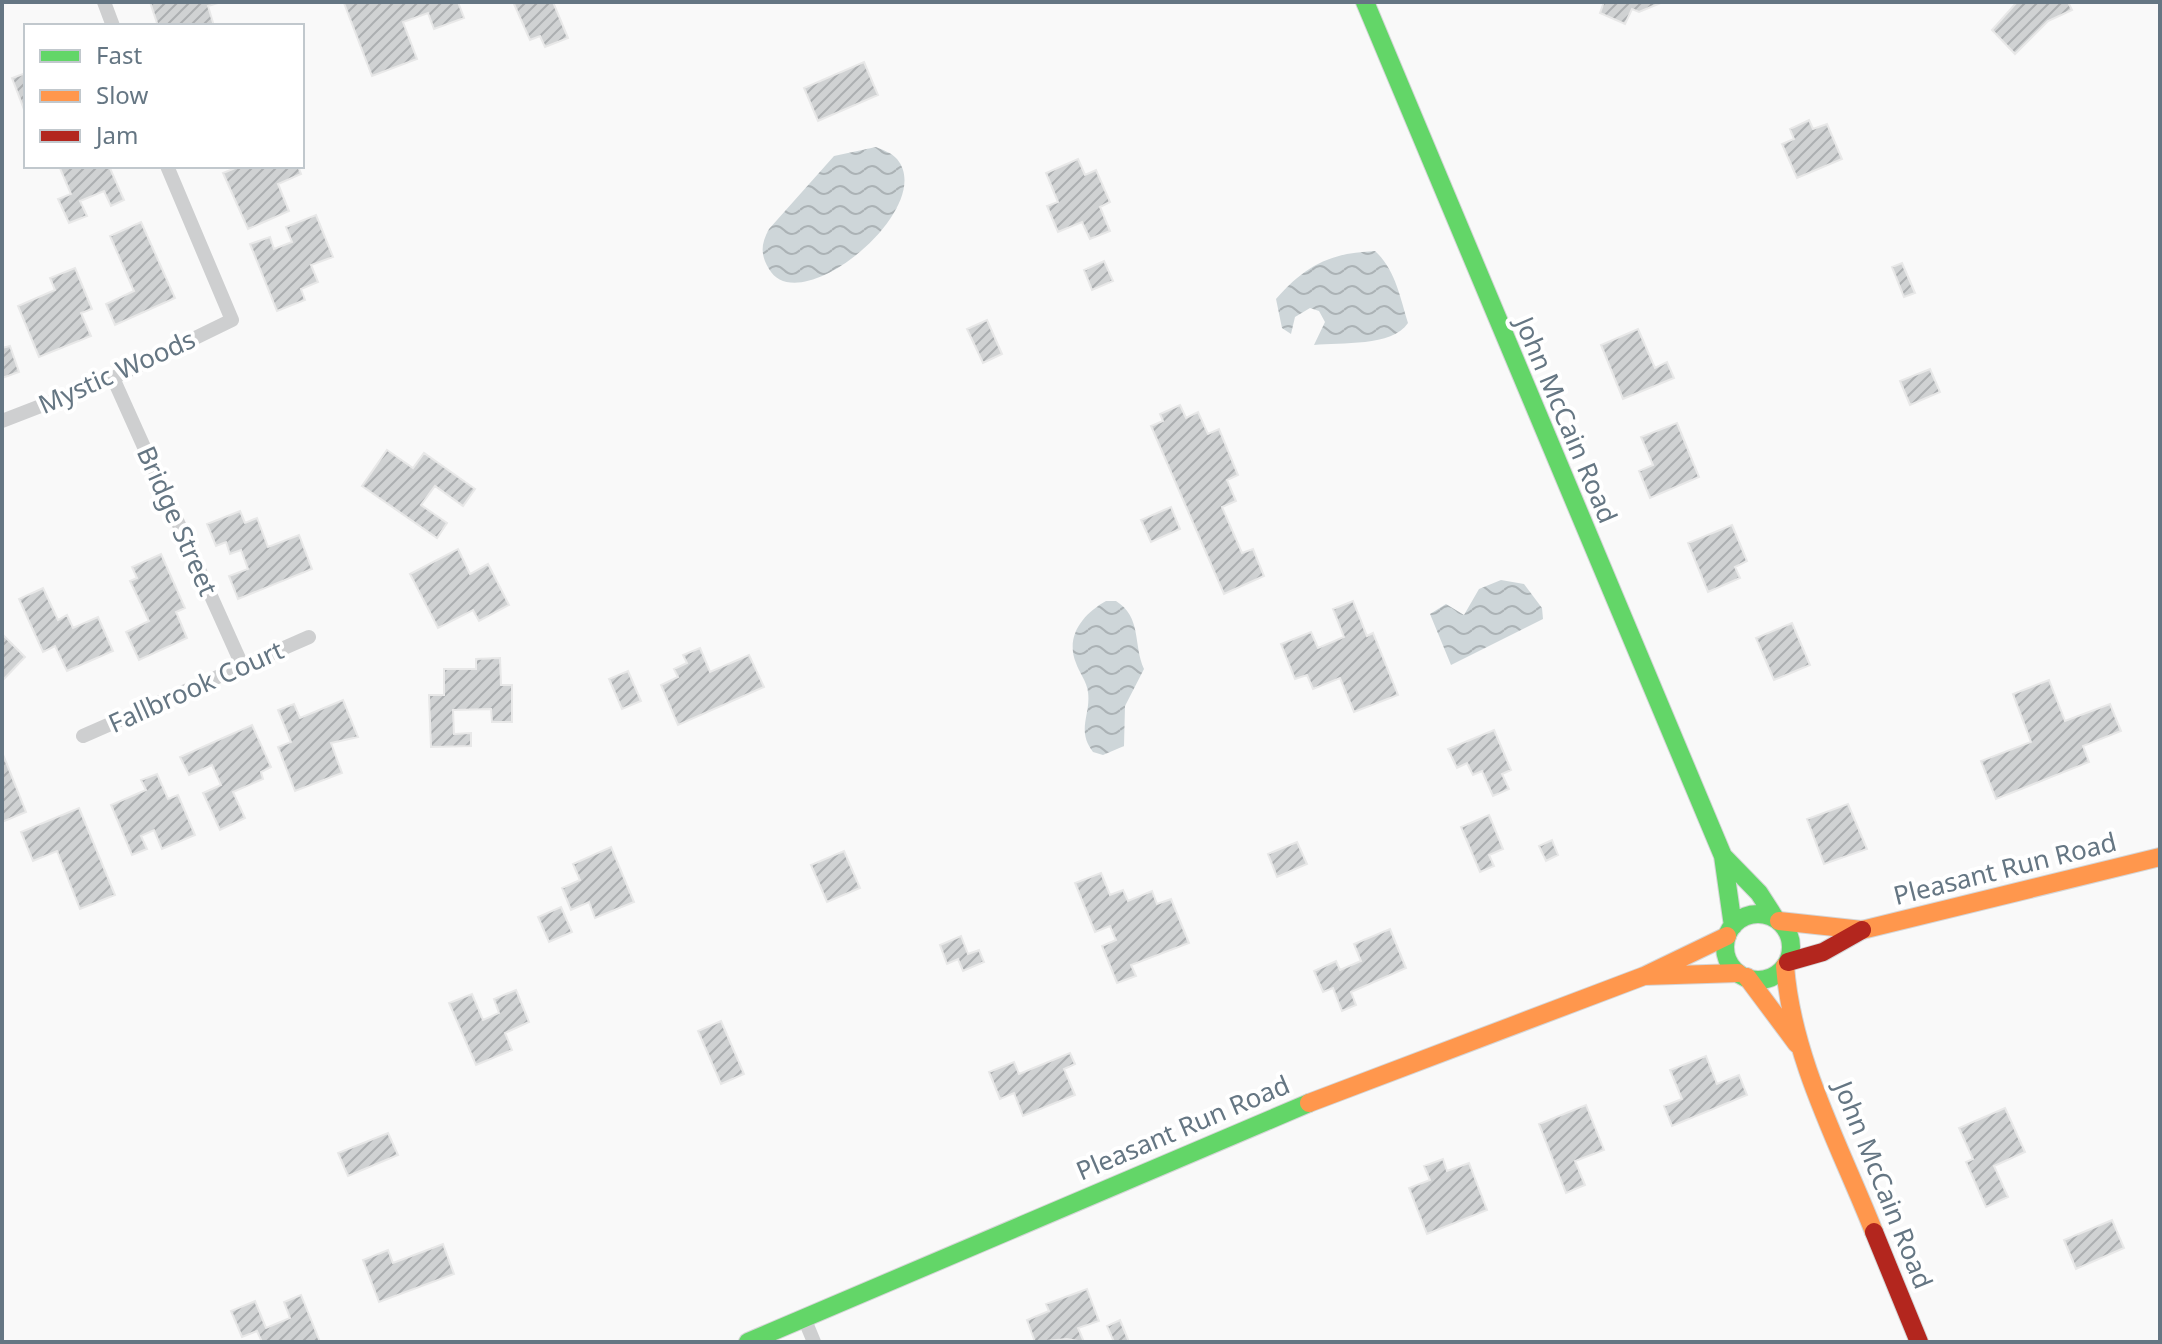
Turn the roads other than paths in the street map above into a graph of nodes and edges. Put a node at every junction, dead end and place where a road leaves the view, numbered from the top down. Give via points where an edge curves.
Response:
1 (104, 2) edge
2 (1365, 2) edge
3 (112, 24) edge
4 (168, 168) edge
5 (113, 378) junction
6 (2, 421) edge
7 (309, 637) dead end
8 (242, 665) junction
9 (83, 736) dead end
10 (1723, 856) junction
11 (2160, 857) edge
12 (1759, 893) junction
13 (1777, 920) junction
14 (1814, 925) junction
15 (1862, 930) junction
16 (1730, 931) junction
17 (1786, 964) junction
18 (1710, 975) junction
19 (1742, 975) junction
20 (1644, 976) junction
21 (1761, 998) junction
22 (1800, 1048) junction
23 (804, 1318) junction
24 (748, 1342) edge
25 (814, 1342) edge
26 (1919, 1342) edge

1 - 3 street
2 - 10 main road, John McCain Road
4 - 5 street, Mystic Woods via 232,320
5 - 6 street, Mystic Woods
5 - 8 street, Bridge Street
7 - 8 street, Fallbrook Court
8 - 9 street, Fallbrook Court
10 - 12 main road, John McCain Road
10 - 16 main road, John McCain Road
11 - 15 main road, Pleasant Run Road
12 - 13 main road, John McCain Road
12 - 14 main road
13 - 14 main road, Pleasant Run Road
13 - 16 main road via 1748,915
13 - 17 main road via 1789,936
14 - 15 main road, Pleasant Run Road
15 - 17 main road, Pleasant Run Road via 1823,952
16 - 19 main road via 1728,958
16 - 20 main road, Pleasant Run Road
17 - 19 main road via 1771,977
17 - 22 main road, John McCain Road via 1788,1006
18 - 19 main road, Pleasant Run Road
18 - 20 main road, Pleasant Run Road
18 - 21 main road
19 - 21 main road, John McCain Road
20 - 23 main road, Pleasant Run Road via 1402,1064
21 - 22 main road, John McCain Road
22 - 26 main road, John McCain Road
23 - 24 main road, Pleasant Run Road
23 - 25 street

